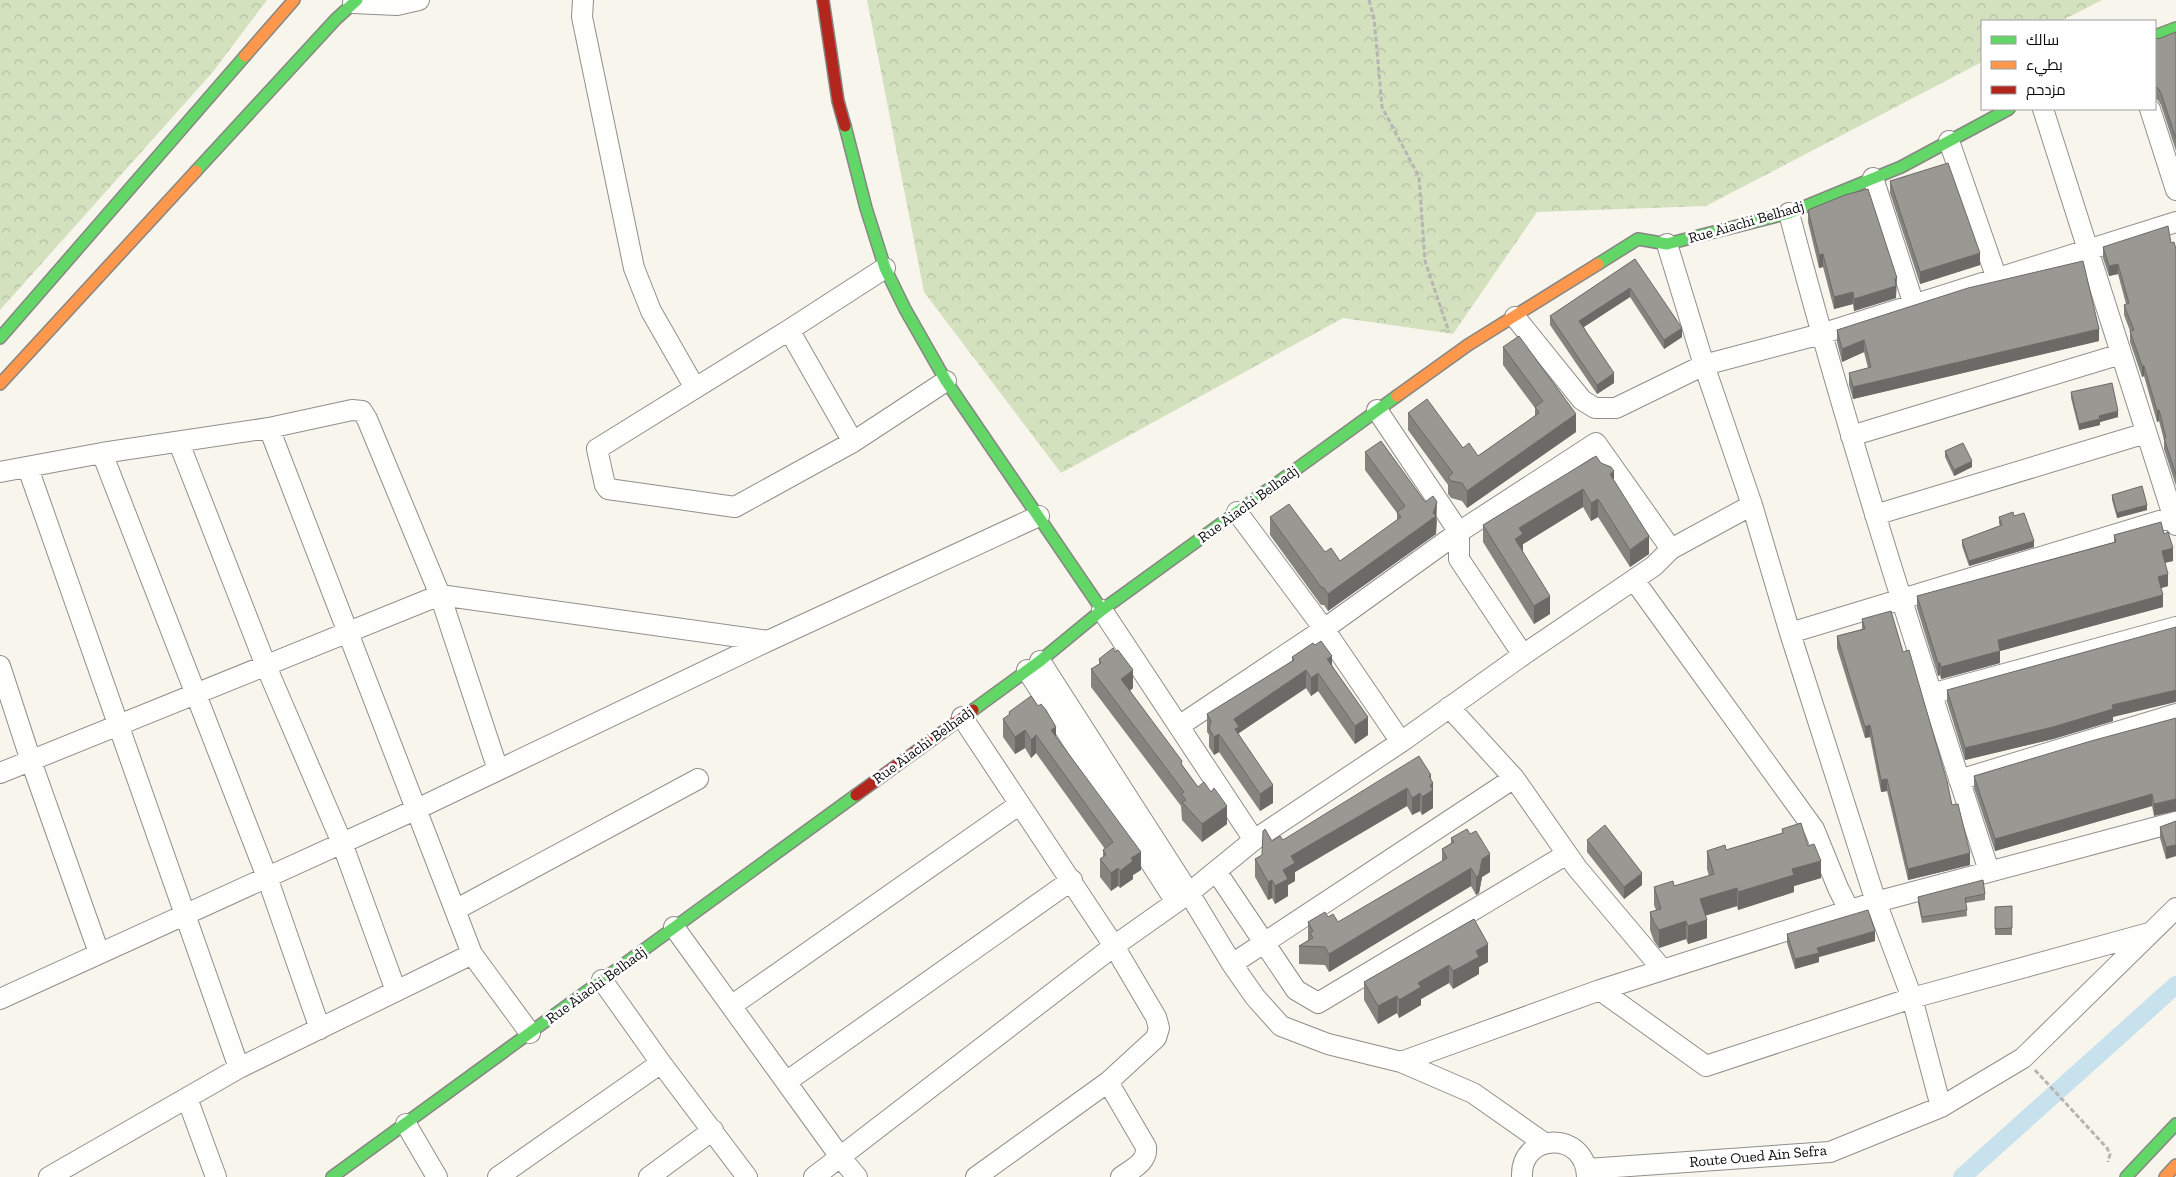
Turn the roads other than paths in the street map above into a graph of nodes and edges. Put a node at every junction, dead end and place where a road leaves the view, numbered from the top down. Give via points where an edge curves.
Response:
1 (294, 0) edge
2 (419, 0) edge
3 (583, 0) edge
4 (810, 0) edge
5 (823, 0) edge
6 (351, 1) edge
7 (2176, 28) edge
8 (826, 30) junction
9 (2156, 36) edge
10 (2007, 110) edge
11 (2043, 110) edge
12 (2151, 110) edge
13 (2167, 131) edge
14 (1949, 141) junction
15 (1873, 178) junction
16 (2176, 190) edge
17 (1789, 213) junction
18 (2176, 222) edge
19 (1667, 244) junction
20 (2087, 250) junction
21 (885, 268) junction
22 (1997, 279) junction
23 (1914, 305) junction
24 (1515, 316) junction
25 (789, 330) junction
26 (1821, 334) junction
27 (0, 338) edge
28 (2121, 354) junction
29 (1704, 366) junction
30 (946, 381) junction
31 (0, 384) edge
32 (695, 388) junction
33 (1378, 410) junction
34 (269, 428) junction
35 (2146, 434) junction
36 (1851, 436) junction
37 (853, 442) junction
38 (179, 443) junction
39 (102, 453) junction
40 (28, 468) junction
41 (0, 472) edge
42 (1752, 505) junction
43 (1237, 512) junction
44 (1875, 515) junction
45 (1039, 516) junction
46 (2175, 519) edge
47 (1459, 532) junction
48 (1671, 549) junction
49 (1634, 580) junction
50 (440, 595) junction
51 (1900, 600) junction
52 (1102, 610) junction
53 (2176, 627) edge
54 (1324, 629) junction
55 (349, 632) junction
56 (1790, 633) junction
57 (768, 641) junction
58 (1522, 655) junction
59 (0, 666) edge
60 (266, 666) junction
61 (1033, 666) junction
62 (195, 694) junction
63 (1931, 694) junction
64 (1449, 708) junction
65 (2176, 714) edge
66 (962, 717) junction
67 (120, 725) junction
68 (1179, 726) junction
69 (1401, 742) junction
70 (31, 761) junction
71 (498, 770) junction
72 (0, 773) edge
73 (1514, 778) junction
74 (698, 779) dead end
75 (1960, 780) junction
76 (1020, 804) junction
77 (417, 809) junction
78 (2176, 822) edge
79 (1254, 840) junction
80 (342, 843) junction
81 (1567, 854) junction
82 (1216, 870) junction
83 (1989, 870) junction
84 (267, 877) junction
85 (1072, 880) junction
86 (1182, 897) junction
87 (1876, 902) junction
88 (2176, 908) edge
89 (455, 910) junction
90 (1849, 910) junction
91 (186, 914) junction
92 (674, 928) junction
93 (2151, 933) junction
94 (1264, 943) junction
95 (1114, 946) junction
96 (99, 953) junction
97 (472, 954) junction
98 (1232, 964) junction
99 (1662, 969) junction
100 (602, 980) junction
101 (1600, 990) junction
102 (396, 992) junction
103 (0, 998) edge
104 (1912, 998) junction
105 (731, 1006) junction
106 (320, 1029) junction
107 (530, 1033) junction
108 (1401, 1062) junction
109 (661, 1063) junction
110 (239, 1068) junction
111 (786, 1082) junction
112 (1108, 1082) junction
113 (187, 1098) junction
114 (1941, 1107) junction
115 (406, 1124) junction
116 (2176, 1124) edge
117 (713, 1130) junction
118 (1544, 1143) junction
119 (841, 1158) junction
120 (2176, 1165) edge
121 (1587, 1173) edge
122 (49, 1177) edge
123 (216, 1177) edge
124 (332, 1177) edge
125 (437, 1177) edge
126 (498, 1177) edge
127 (648, 1177) edge
128 (747, 1177) edge
129 (814, 1177) edge
130 (858, 1177) edge
131 (976, 1177) edge
132 (1121, 1177) edge
133 (1522, 1177) edge
134 (2126, 1177) edge
135 (2165, 1177) edge

1 - 27 street
2 - 6 street via 397,5
3 - 32 street via 582,17 634,268 651,311
4 - 8 street
5 - 8 street
6 - 31 street
7 - 9 street
8 - 21 street via 838,100
10 - 14 street, Rue Aiachi Belhadj
11 - 20 street
12 - 13 street
13 - 16 street
14 - 15 street, Rue Aiachi Belhadj
14 - 22 street
15 - 17 street, Rue Aiachi Belhadj
15 - 23 street
17 - 19 street, Rue Aiachi Belhadj
17 - 26 street
18 - 20 street
19 - 24 street, Rue Aiachi Belhadj via 1638,239
19 - 29 street
20 - 22 street
20 - 28 street
21 - 25 street
21 - 30 street
22 - 23 street
23 - 26 street
24 - 29 street via 1582,400 1595,408 1616,408
24 - 33 street, Rue Aiachi Belhadj
25 - 32 street
25 - 37 street
26 - 29 street
26 - 36 street
28 - 35 street
28 - 36 street
29 - 42 street
30 - 37 street
30 - 45 street
32 - 37 street via 597,448 608,489 736,507
33 - 43 street, Rue Aiachi Belhadj
33 - 47 street
34 - 38 street
34 - 50 street via 352,410 362,411
34 - 55 street
35 - 44 street
35 - 46 street
36 - 44 street
38 - 39 street
38 - 60 street
39 - 40 street
39 - 62 street
40 - 41 street
40 - 67 street
42 - 48 street
42 - 56 street
43 - 52 street, Rue Aiachi Belhadj
43 - 54 street
44 - 51 street
45 - 52 street
45 - 57 street
46 - 51 street
47 - 48 street via 1596,443
47 - 54 street
47 - 58 street via 1459,559
48 - 49 street
49 - 58 street
49 - 90 street via 1814,829
50 - 55 street
50 - 57 street
50 - 71 street
51 - 56 street
51 - 63 street
52 - 61 street, Rue Aiachi Belhadj
52 - 68 street
53 - 63 street
54 - 68 street
54 - 69 street
55 - 60 street
55 - 77 street
56 - 87 street
57 - 71 street
58 - 64 street
59 - 70 street
60 - 62 street
60 - 80 street
61 - 66 street, Rue Aiachi Belhadj
61 - 86 street
62 - 67 street
62 - 84 street
63 - 75 street
64 - 69 street
64 - 73 street
65 - 75 street
66 - 76 street
66 - 92 street, Rue Aiachi Belhadj
67 - 70 street
67 - 91 street
68 - 79 street
69 - 79 street
70 - 72 street
70 - 96 street
71 - 77 street
73 - 81 street
73 - 94 street
74 - 89 street
75 - 83 street
76 - 85 street
76 - 105 street
77 - 80 street
77 - 89 street
78 - 83 street
79 - 82 street
80 - 84 street
80 - 102 street
81 - 94 street via 1318,1003 1296,990
81 - 99 street
82 - 86 street
82 - 94 street
83 - 87 street
84 - 91 street
84 - 106 street
85 - 95 street
85 - 111 street
86 - 95 street
86 - 98 street
87 - 90 street
87 - 104 street
88 - 93 street, Route Oued Ain Sefra
89 - 97 street
90 - 99 street
91 - 96 street
91 - 110 street
92 - 100 street, Rue Aiachi Belhadj
92 - 105 street
93 - 104 street
93 - 114 street, Route Oued Ain Sefra via 2023,1058
94 - 98 street
95 - 112 street via 1156,1016 1159,1028 1156,1038
95 - 119 street
96 - 103 street
97 - 102 street
97 - 107 street
98 - 108 street via 1281,1026 1328,1044
99 - 101 street
100 - 107 street, Rue Aiachi Belhadj
100 - 109 street
101 - 104 street via 1706,1066
101 - 108 street
102 - 106 street
104 - 114 street
105 - 111 street
106 - 110 street
107 - 115 street, Rue Aiachi Belhadj
108 - 118 street via 1473,1093
109 - 117 street
109 - 126 street
110 - 113 street
111 - 119 street
112 - 131 street
112 - 132 street via 1147,1154
113 - 122 street
113 - 123 street
114 - 121 street, Route Oued Ain Sefra via 1830,1152
115 - 124 street, Rue Aiachi Belhadj
115 - 125 street
116 - 134 street
117 - 127 street
117 - 128 street
118 - 121 street via 1571,1146 1584,1160
118 - 133 street via 1529,1154
119 - 129 street
119 - 130 street
120 - 135 street

